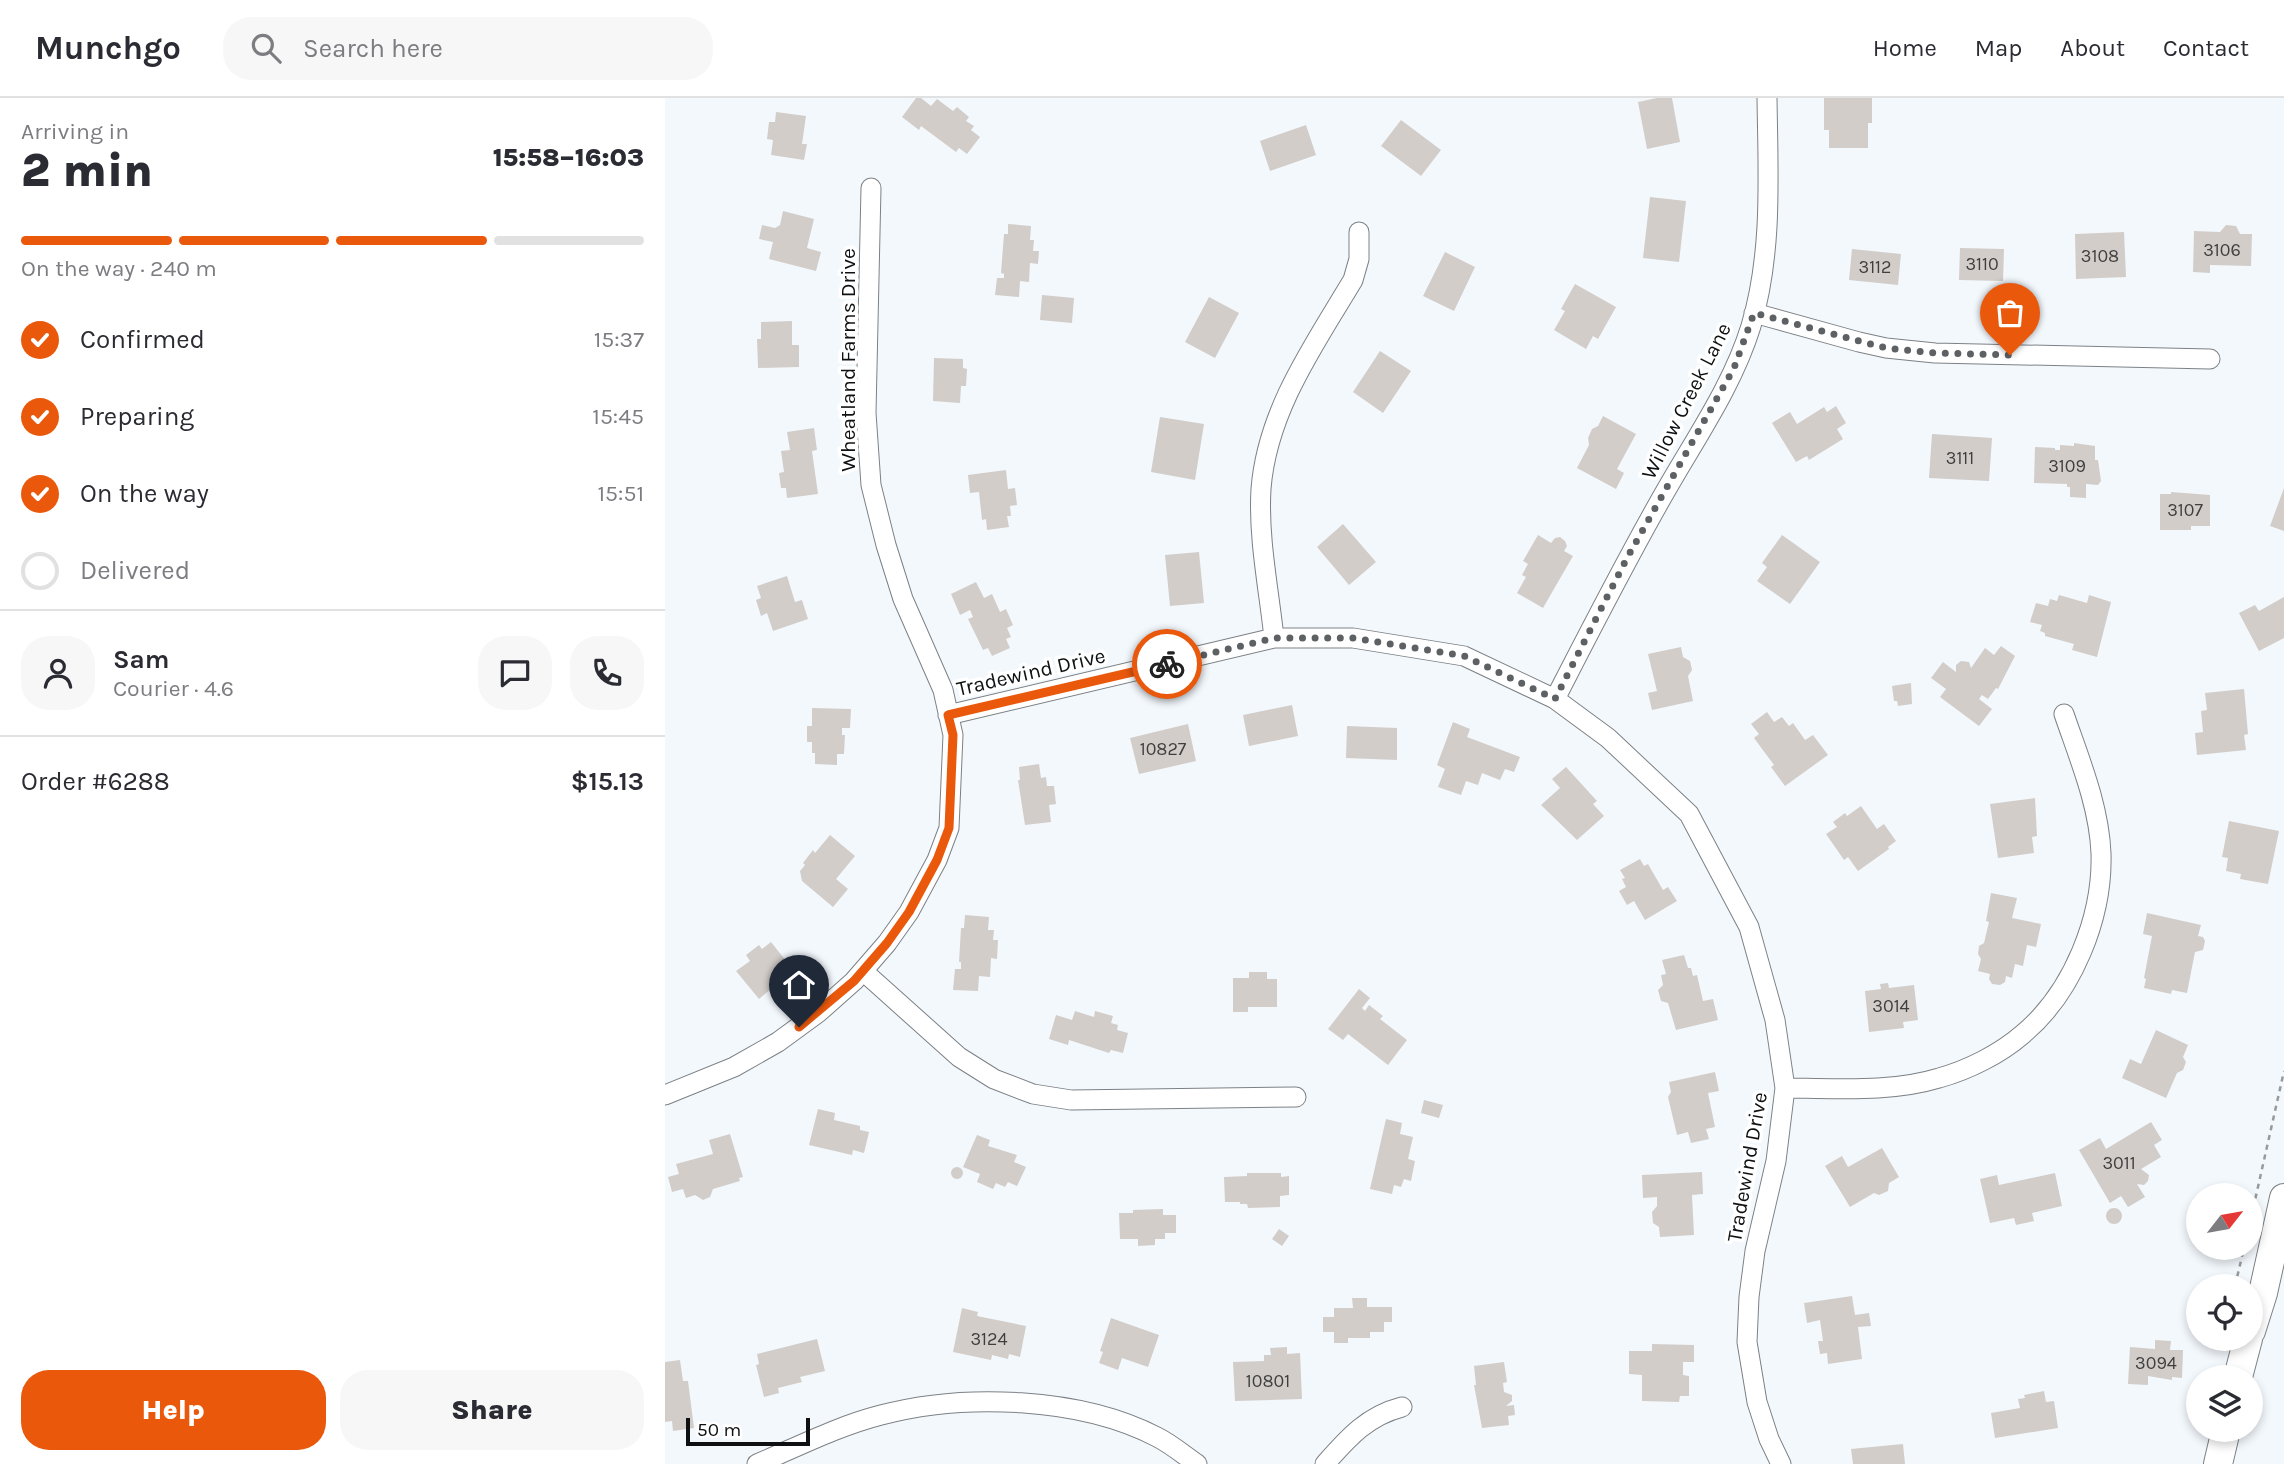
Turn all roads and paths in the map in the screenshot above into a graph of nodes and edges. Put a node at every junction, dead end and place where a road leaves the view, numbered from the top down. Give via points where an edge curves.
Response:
1 (1767, 98) edge
2 (871, 188) dead end
3 (1359, 232) dead end
4 (1754, 313) junction
5 (2210, 359) dead end
6 (1274, 638) junction
7 (1555, 699) junction
8 (2064, 714) dead end
9 (948, 715) junction
10 (863, 971) junction
11 (2284, 1071) edge
12 (1785, 1088) junction
13 (665, 1095) edge
14 (1296, 1097) dead end
15 (2259, 1183) edge
16 (2284, 1198) edge
17 (2263, 1293) edge
18 (1402, 1407) dead end
19 (2223, 1442) edge
20 (757, 1464) edge
21 (1197, 1464) edge
22 (1325, 1464) edge
23 (1781, 1464) edge
24 (2218, 1464) edge

1 - 4 street, Willow Creek Lane via 1766,241
2 - 9 street, Wheatland Farms Drive via 866,413 871,485 903,599 943,690
3 - 6 street via 1353,280 1282,405 1266,456 1261,490 1263,539
4 - 5 street via 1886,348 1935,353
4 - 7 street, Willow Creek Lane via 1734,368 1627,558
6 - 7 street, Tradewind Drive via 1353,638 1464,656
6 - 9 street, Tradewind Drive
7 - 12 street, Tradewind Drive via 1608,738 1689,814 1749,926 1775,1020
8 - 12 street via 2087,781 2101,853 2085,942 2049,1007 2001,1049 1938,1079 1870,1088
9 - 10 street, Wheatland Farms Drive via 953,735 949,828 925,887
10 - 13 street, Wheatland Farms Drive via 778,1042 734,1068
10 - 14 street via 959,1057 994,1079 1033,1094 1072,1100
11 - 15 path
12 - 23 street, Tradewind Drive via 1776,1161 1755,1251 1747,1342 1757,1402
16 - 17 street
18 - 22 street via 1363,1425
19 - 24 street
20 - 21 street via 880,1415 968,1403 1062,1408 1115,1420 1157,1437

